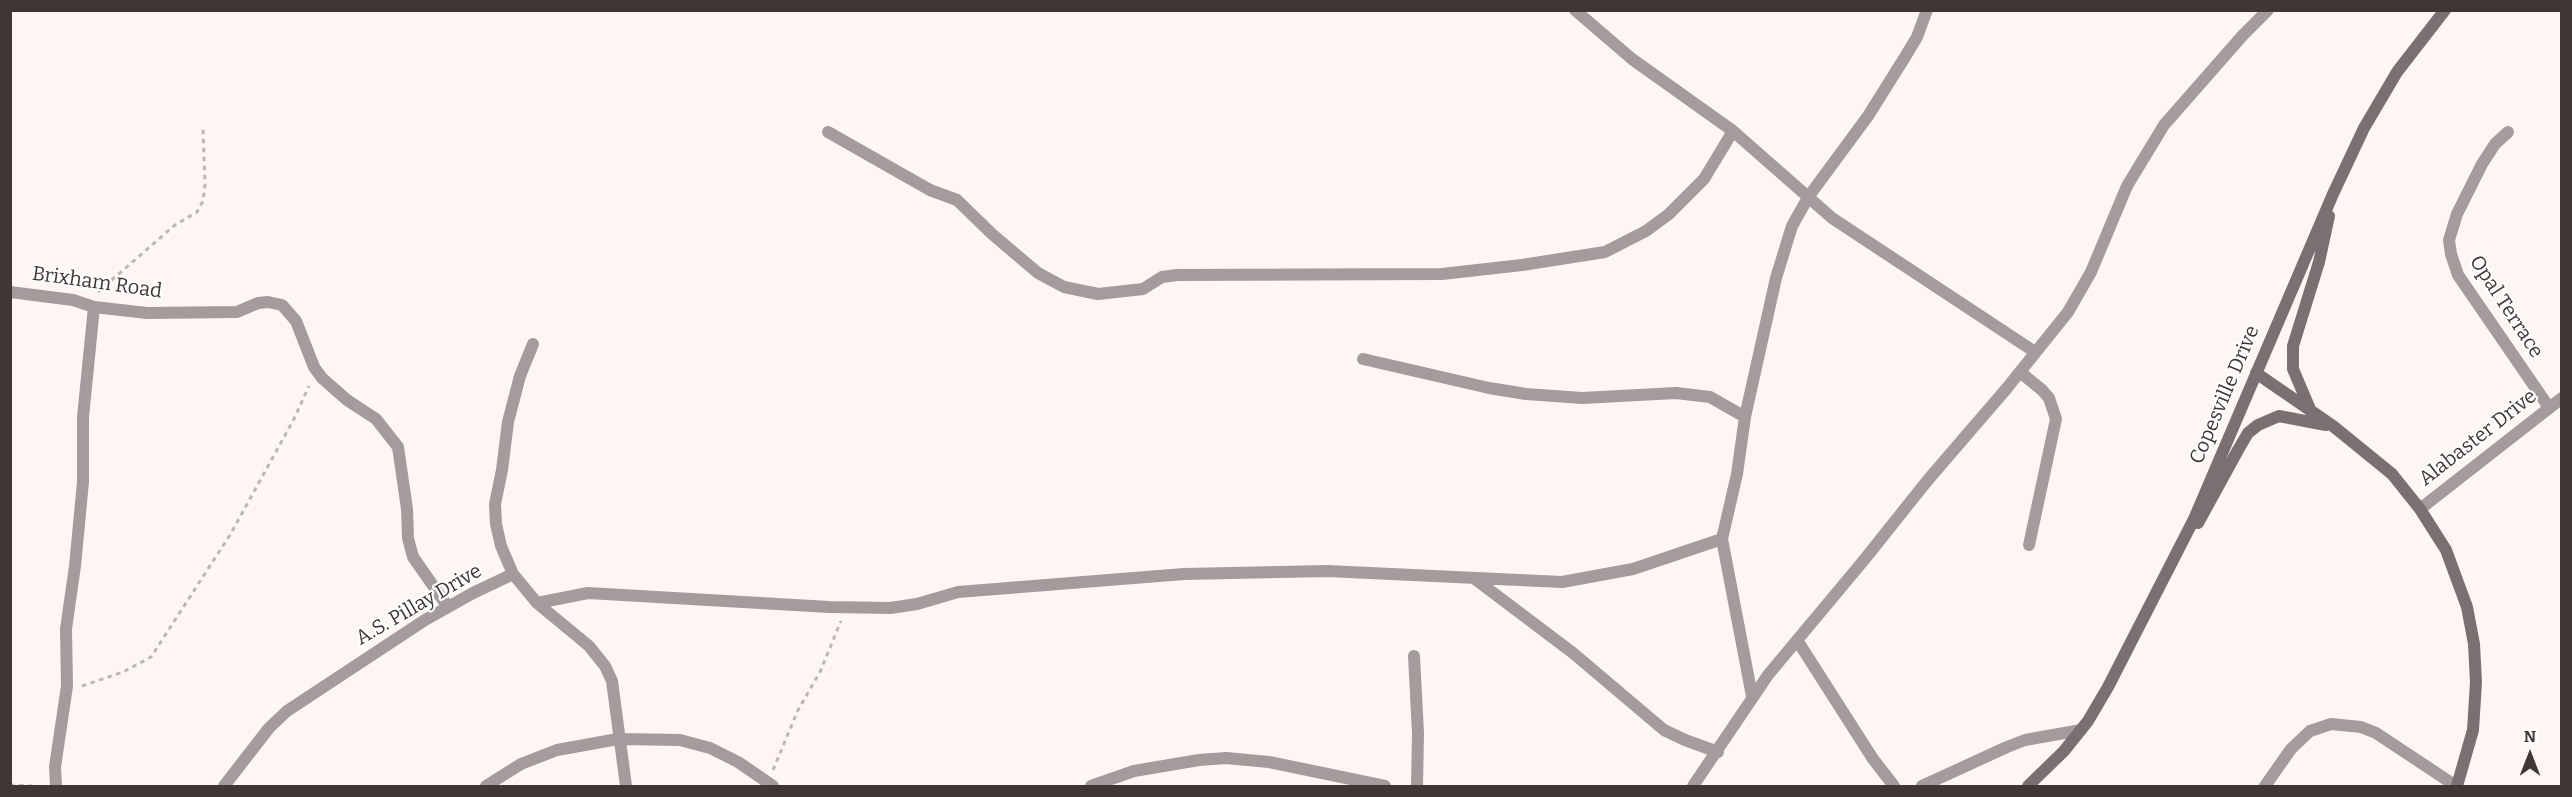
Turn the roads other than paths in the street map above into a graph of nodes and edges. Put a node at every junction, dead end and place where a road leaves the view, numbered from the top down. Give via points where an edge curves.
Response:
1 (1575, 10) edge
2 (1927, 10) edge
3 (2268, 10) edge
4 (2445, 10) edge
5 (1733, 131) junction
6 (828, 132) dead end
7 (2508, 132) dead end
8 (2333, 194) junction
9 (1809, 196) junction
10 (10, 292) edge
11 (91, 306) junction
12 (533, 344) dead end
13 (2035, 352) junction
14 (1363, 359) dead end
15 (2020, 372) junction
16 (2256, 373) junction
17 (2562, 398) edge
18 (2548, 406) junction
19 (2310, 410) junction
20 (1745, 417) junction
21 (2333, 426) junction
22 (2420, 509) junction
23 (1722, 539) junction
24 (2029, 545) dead end
25 (2178, 553) junction
26 (513, 574) junction
27 (1475, 579) junction
28 (537, 603) junction
29 (448, 607) junction
30 (1797, 640) junction
31 (1414, 656) dead end
32 (1752, 696) junction
33 (2080, 730) junction
34 (618, 739) junction
35 (1718, 752) junction
36 (770, 784) edge
37 (56, 786) edge
38 (225, 786) edge
39 (486, 786) edge
40 (626, 786) edge
41 (1091, 786) edge
42 (1385, 786) edge
43 (1417, 786) edge
44 (1693, 786) edge
45 (1894, 786) edge
46 (1922, 786) edge
47 (2028, 786) edge
48 (2265, 786) edge
49 (2456, 786) edge

1 - 5 street via 1632,59
2 - 9 street via 1917,37 1868,116
3 - 13 street via 2164,125 2127,186 2082,290
4 - 8 street, Copesville Drive via 2382,95
5 - 6 street via 1704,179 1669,214 1605,252 1442,274 1177,274 1143,288 1098,294 1064,287 1038,273 957,200 930,190
5 - 9 street
7 - 18 street, Opal Terrace via 2482,164 2457,214 2449,240 2451,254 2458,275
8 - 16 street, Copesville Drive
8 - 19 street via 2322,250 2293,346 2293,369
9 - 13 street via 1832,218
9 - 20 street via 1783,250
10 - 11 street, Brixham Road
11 - 29 street, Brixham Road via 147,313 237,312 258,303 282,305 296,321 316,370 347,400 376,420 398,447 413,557
11 - 37 street via 81,503 66,629 66,692 55,767
12 - 26 street via 508,422 495,504 501,546
13 - 15 street
14 - 20 street via 1526,394 1592,398 1676,393 1710,397
15 - 24 street via 2049,398 2055,420
15 - 30 street
16 - 19 street
16 - 25 street, Copesville Drive
17 - 18 street, Alabaster Drive
18 - 22 street, Alabaster Drive
19 - 21 street
20 - 23 street
21 - 22 street via 2392,474
21 - 25 street via 2279,416 2248,433
22 - 49 street via 2437,532 2459,579 2474,644 2476,710
23 - 27 street via 1671,558 1562,582
23 - 32 street
25 - 33 street, Copesville Drive via 2108,687
26 - 28 street, A.S. Pillay Drive
26 - 29 street, A.S. Pillay Drive
27 - 28 street via 1327,571 1184,574 958,592 891,608 588,593
27 - 35 street via 1664,729
28 - 34 street, A.S. Pillay Drive via 589,646 605,666 612,681
29 - 38 street, A.S. Pillay Drive via 286,711
30 - 32 street
30 - 45 street
31 - 43 street
32 - 35 street
33 - 46 street via 2007,747
33 - 47 street, Copesville Drive
34 - 36 street via 680,741 710,748
34 - 39 street via 557,750 521,764
34 - 40 street, A.S. Pillay Drive
35 - 44 street
41 - 42 street via 1134,771 1226,758 1269,762
48 - 49 street via 2291,749 2310,731 2331,724 2361,727 2376,734

